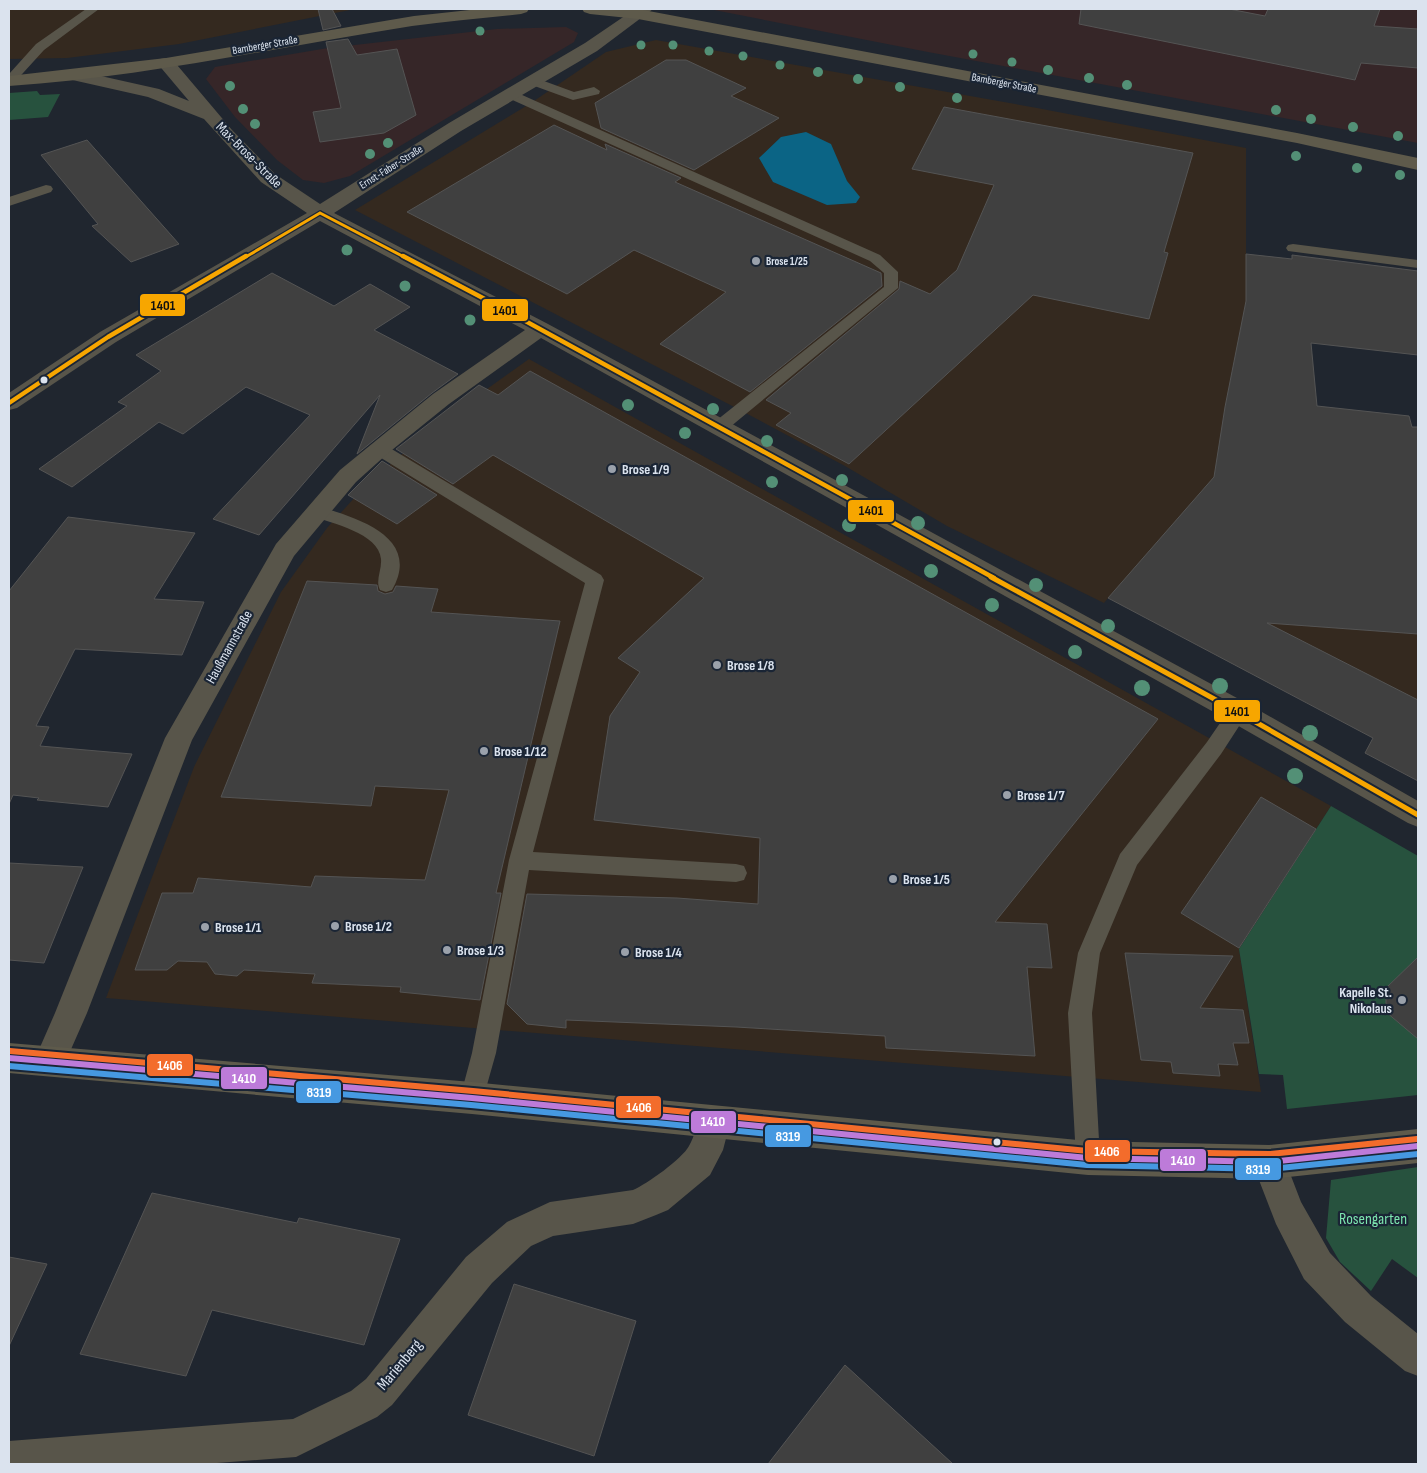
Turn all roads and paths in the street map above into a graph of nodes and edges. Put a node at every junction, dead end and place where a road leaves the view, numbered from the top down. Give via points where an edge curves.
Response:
1 (93, 9) edge
2 (520, 9) edge
3 (590, 9) edge
4 (641, 11) edge
5 (166, 63) junction
6 (74, 75) junction
7 (9, 81) edge
8 (533, 81) junction
9 (594, 91) dead end
10 (511, 94) junction
11 (211, 116) junction
12 (1418, 164) edge
13 (46, 189) dead end
14 (9, 202) edge
15 (320, 213) junction
16 (1293, 248) dead end
17 (1418, 264) edge
18 (540, 329) junction
19 (9, 402) edge
20 (718, 428) junction
21 (379, 449) junction
22 (317, 512) junction
23 (386, 585) dead end
24 (1238, 712) junction
25 (1418, 816) edge
26 (520, 860) junction
27 (736, 874) dead end
28 (9, 1058) edge
29 (50, 1061) junction
30 (472, 1098) junction
31 (713, 1123) junction
32 (1418, 1146) edge
33 (1088, 1158) junction
34 (1269, 1162) junction
35 (1418, 1358) edge
36 (9, 1460) edge

1 - 7 lane via 40,47
2 - 5 street, Bamberger Straße via 414,21
3 - 4 street, Bamberger Straße
4 - 8 street, Ernst-Faber-Straße via 591,47
4 - 12 street, Bamberger Straße
5 - 6 street, Bamberger Straße
5 - 11 street, Max-Brose-Straße
6 - 7 street, Bamberger Straße
6 - 11 street, Max-Brose-Straße via 153,93
8 - 9 lane via 573,96
8 - 10 street, Ernst-Faber-Straße
10 - 15 street, Ernst-Faber-Straße
10 - 20 lane via 875,258 891,272 891,288
11 - 15 street, Max-Brose-Straße via 268,178
13 - 14 lane
15 - 18 street, Max-Brose-Straße
15 - 19 street, Ernst-Faber-Straße via 108,337
16 - 17 lane
18 - 20 street, Max-Brose-Straße
18 - 21 street, Haußmannstraße via 441,399
20 - 24 street, Max-Brose-Straße
21 - 22 street, Haußmannstraße via 348,476
21 - 26 lane via 595,580
22 - 23 lane via 368,530 383,542 390,556
22 - 29 street, Haußmannstraße via 285,550 179,738
24 - 25 street, Max-Brose-Straße
24 - 33 lane via 1128,860 1089,953 1080,1013
26 - 27 lane
26 - 30 lane via 484,1053
28 - 29 street
29 - 30 street
30 - 31 street
31 - 33 street
31 - 36 street, Marienberg via 706,1150 698,1163 656,1198 633,1207 550,1219 519,1234 479,1270 379,1392 364,1404 296,1438
32 - 34 street
33 - 34 street
34 - 35 street via 1288,1212 1318,1266 1358,1309

